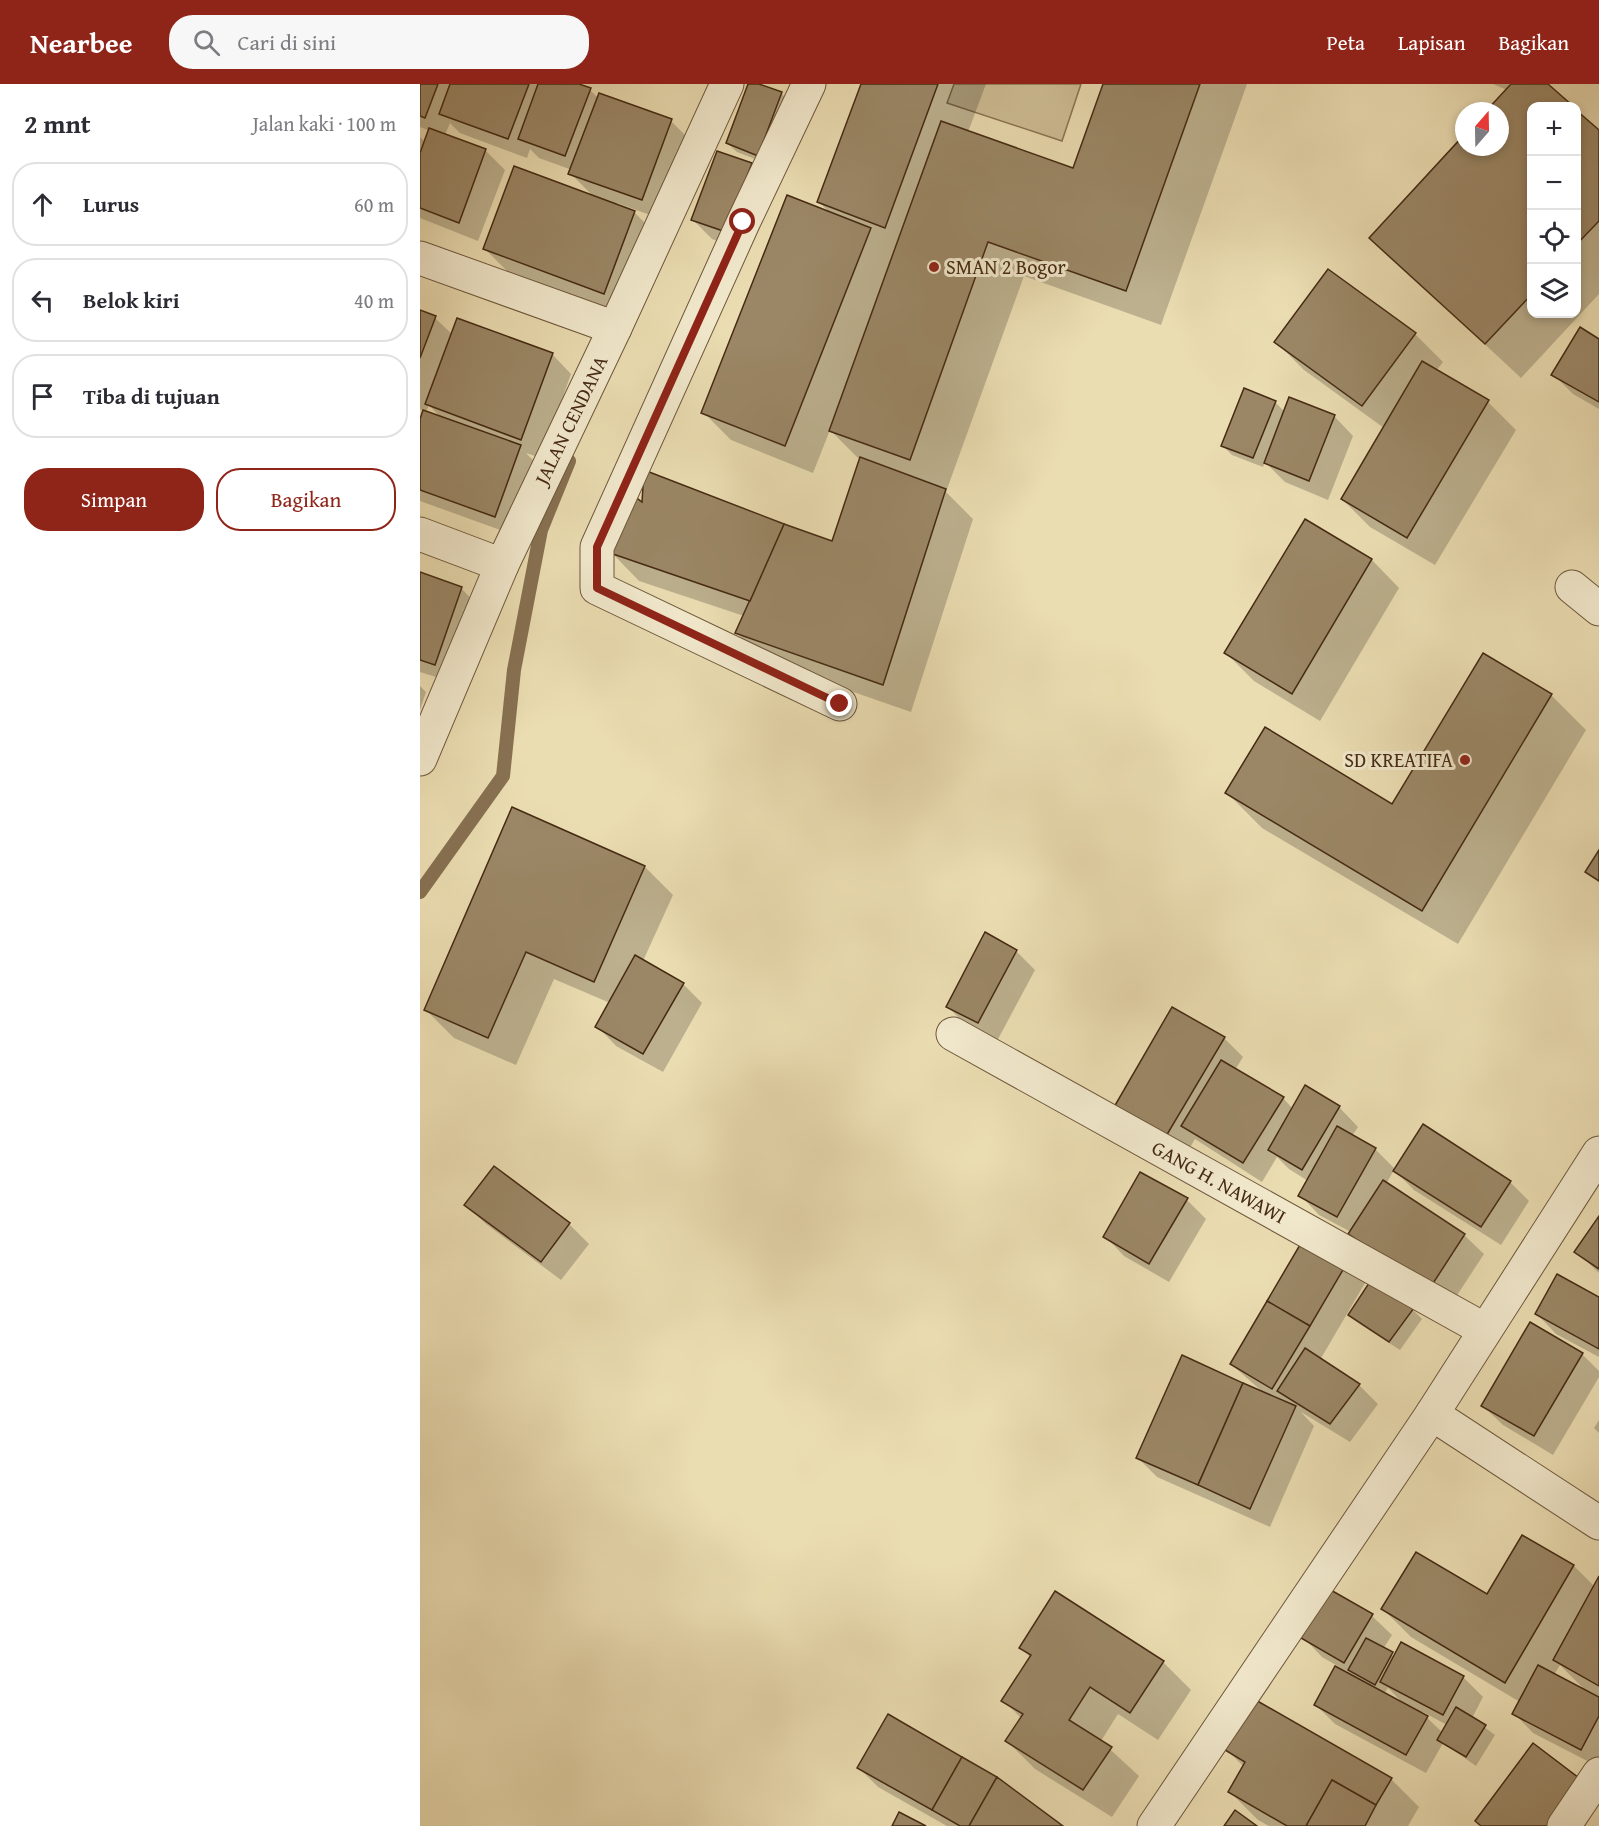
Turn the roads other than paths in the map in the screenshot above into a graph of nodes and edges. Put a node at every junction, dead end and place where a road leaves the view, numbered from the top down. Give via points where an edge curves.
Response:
1 (727, 84) edge
2 (809, 84) edge
3 (420, 258) edge
4 (615, 328) junction
5 (420, 534) edge
6 (502, 565) junction
7 (1572, 587) dead end
8 (1599, 609) edge
9 (840, 704) dead end
10 (420, 759) edge
11 (953, 1034) dead end
12 (1599, 1154) edge
13 (1485, 1330) junction
14 (1432, 1414) junction
15 (1599, 1523) edge
16 (1599, 1774) edge
17 (1154, 1826) edge
18 (1564, 1826) edge

1 - 4 street, JALAN CENDANA
2 - 9 street via 597,547 597,588
3 - 4 street
4 - 6 street, JALAN CENDANA
5 - 6 street
6 - 10 street, JALAN CENDANA
7 - 8 street
11 - 13 street, GANG H. NAWAWI
12 - 13 street
13 - 14 street
14 - 15 street
14 - 17 street
16 - 18 street

